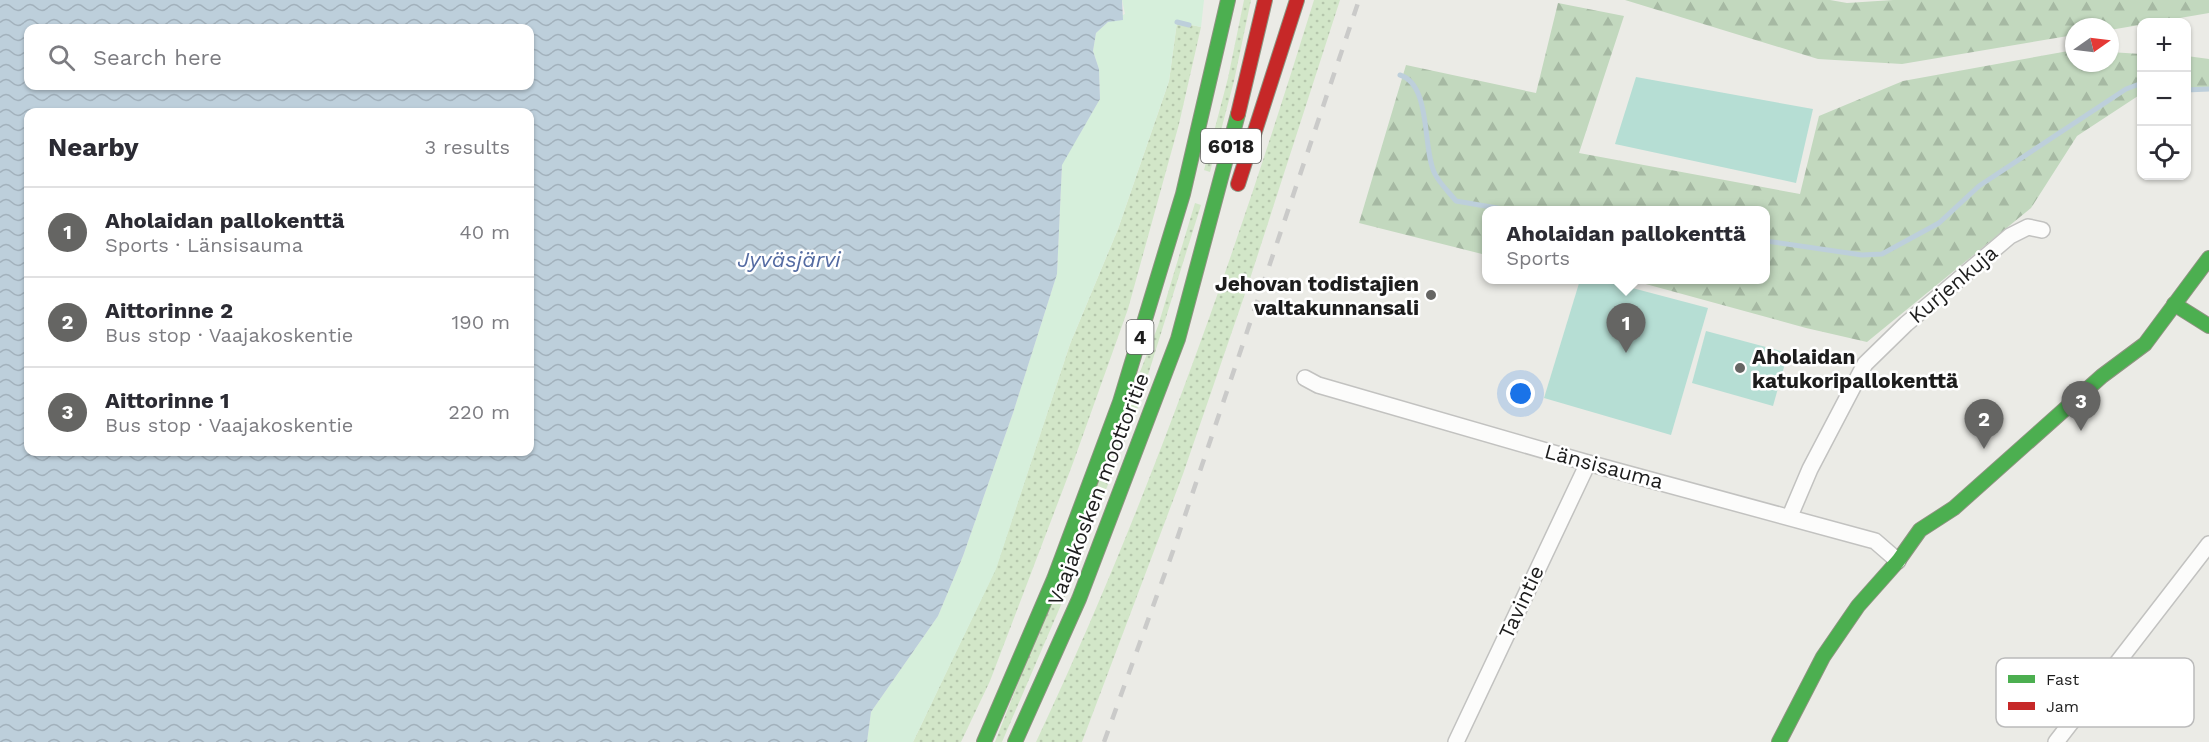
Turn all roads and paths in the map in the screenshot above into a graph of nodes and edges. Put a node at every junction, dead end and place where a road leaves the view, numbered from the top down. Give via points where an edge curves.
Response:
1 (1228, 0) edge
2 (1265, 0) edge
3 (1297, 0) edge
4 (2042, 230) dead end
5 (2209, 258) edge
6 (1193, 291) junction
7 (2174, 304) junction
8 (2209, 326) edge
9 (2142, 327) dead end
10 (2127, 341) dead end
11 (2102, 376) junction
12 (1305, 378) dead end
13 (1588, 463) junction
14 (1791, 516) junction
15 (2209, 544) edge
16 (1898, 561) junction
17 (2121, 658) edge
18 (2068, 727) edge
19 (984, 742) edge
20 (1015, 742) edge
21 (1456, 742) edge
22 (1779, 742) edge
23 (2056, 742) edge

1 - 19 main road, Vaajakosken moottoritie / 4 via 1184,194 1120,402 1054,579
2 - 6 main road, Vaajakosken moottoritie / 6018
3 - 6 main road, 4 via 1228,208
4 - 14 street, Kurjenkuja via 2028,227 2010,236 1865,364 1810,469
5 - 7 main road
6 - 20 main road, Vaajakosken moottoritie / 4 via 1079,599
7 - 8 main road
7 - 9 main road
7 - 11 main road via 2145,344
10 - 11 main road
11 - 16 main road via 1954,508 1931,541
12 - 13 street, Länsisauma
13 - 14 street, Länsisauma
13 - 21 street, Tavintie
14 - 16 street, Länsisauma via 1875,541
15 - 17 street
16 - 22 main road via 1858,606 1823,657
18 - 23 street

